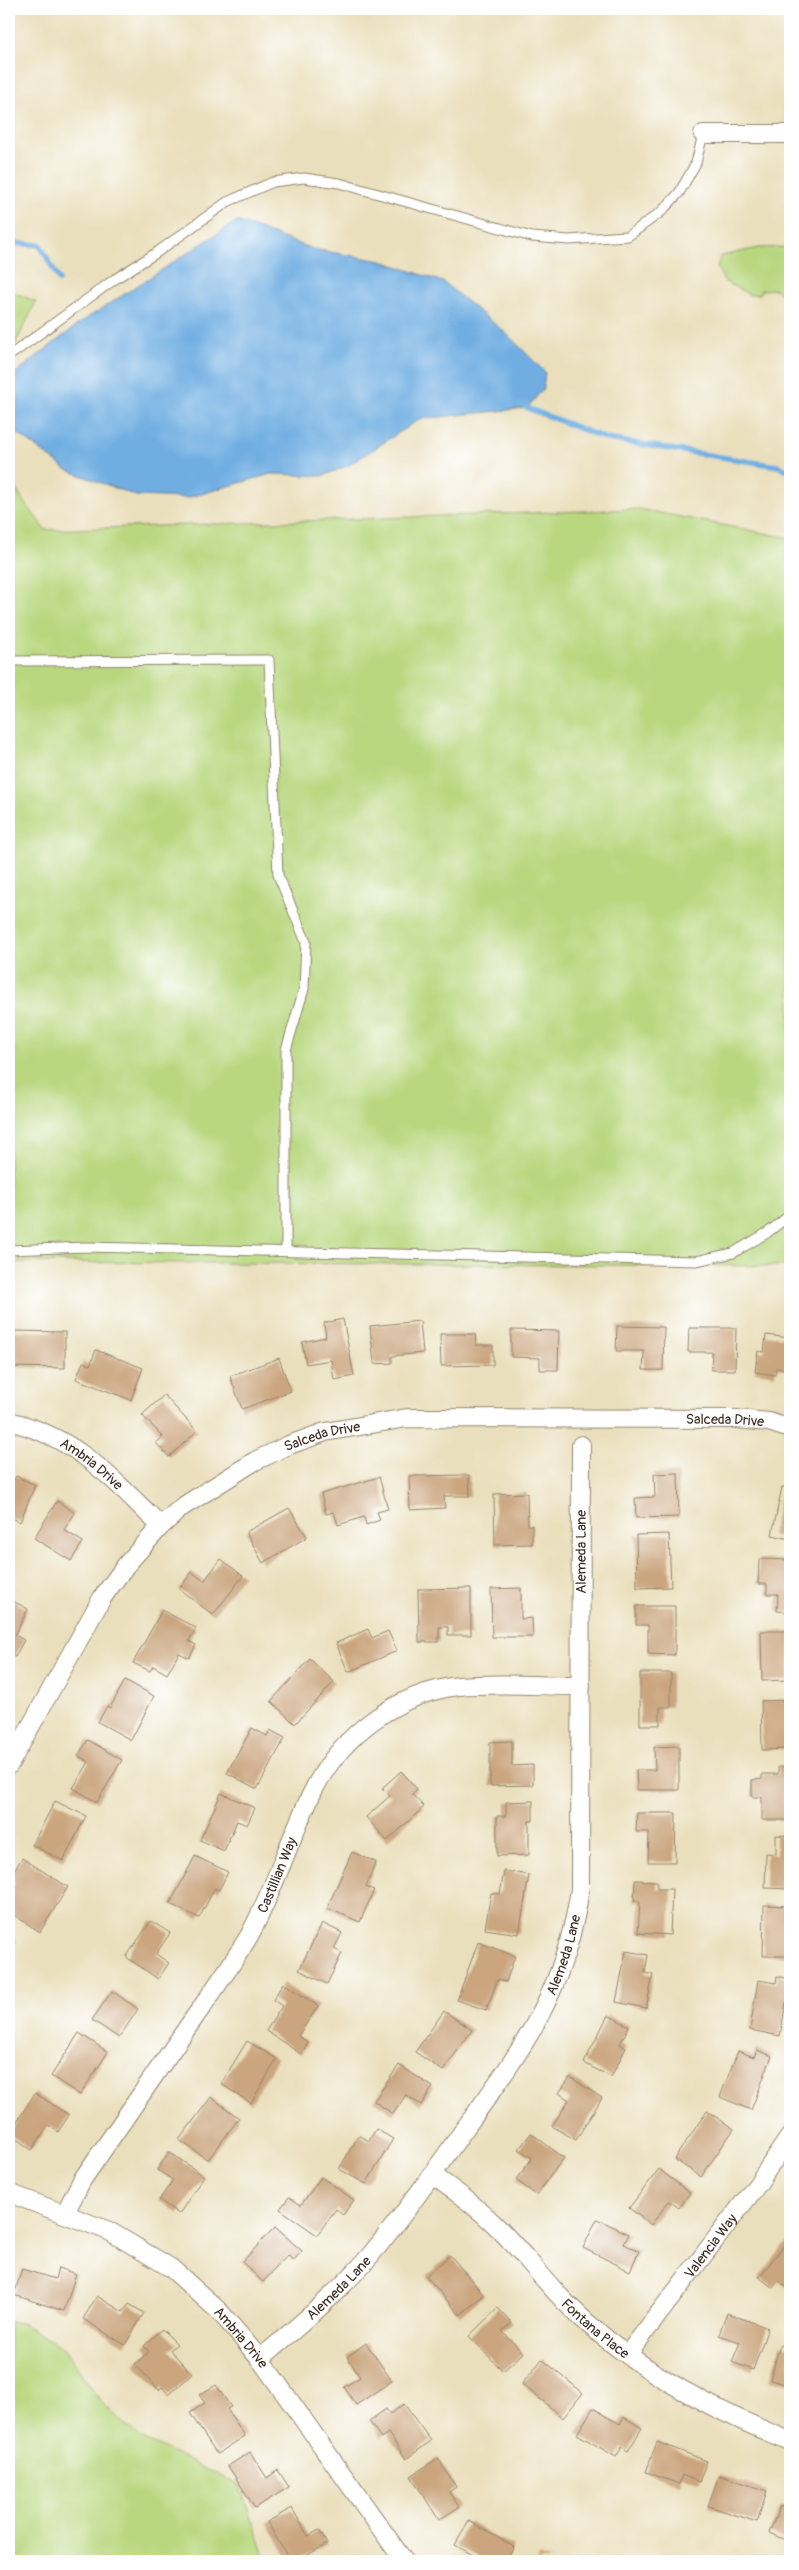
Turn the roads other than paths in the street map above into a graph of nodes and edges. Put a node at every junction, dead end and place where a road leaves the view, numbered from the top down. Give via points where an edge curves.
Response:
1 (703, 134) joint
2 (790, 134) edge
3 (9, 356) edge
4 (9, 661) edge
5 (790, 1215) edge
6 (9, 1250) edge
7 (286, 1251) junction
8 (9, 1421) edge
9 (790, 1429) edge
10 (581, 1445) dead end
11 (161, 1526) junction
12 (581, 1686) junction
13 (9, 1764) edge
14 (790, 2136) edge
15 (432, 2174) junction
16 (9, 2193) edge
17 (65, 2213) junction
18 (628, 2354) junction
19 (260, 2359) junction
20 (790, 2441) edge
21 (404, 2561) edge

1 - 2 street
1 - 3 lane via 696,163 679,193 661,212 628,236 611,238 569,240 532,237 339,183 304,178 273,182 228,202
4 - 7 lane via 269,660 278,876 306,942 304,989 286,1050
5 - 7 lane via 733,1253 696,1261
6 - 7 lane via 86,1247
8 - 11 street, Ambria Drive via 41,1431 96,1463
9 - 11 street, Salceda Drive via 769,1422 737,1419 407,1418 360,1425 326,1432 255,1461 197,1497
10 - 12 street, Alemeda Lane
11 - 13 street, Salceda Drive via 126,1564 102,1598
12 - 15 street, Alemeda Lane via 580,1889 576,1921 565,1958 552,1993 523,2047
12 - 17 street, Castillian Way via 459,1686 428,1693 374,1719 348,1741 329,1763 314,1790 249,1935 82,2180
14 - 18 street, Valencia Way via 757,2185
15 - 18 street, Fontana Place via 475,2206 566,2303
15 - 19 street, Alemeda Lane via 368,2258
16 - 17 street, Ambria Drive
17 - 19 street, Ambria Drive via 109,2231 171,2268 220,2312
18 - 20 street, Fontana Place via 663,2379 740,2421
19 - 21 street, Ambria Drive

